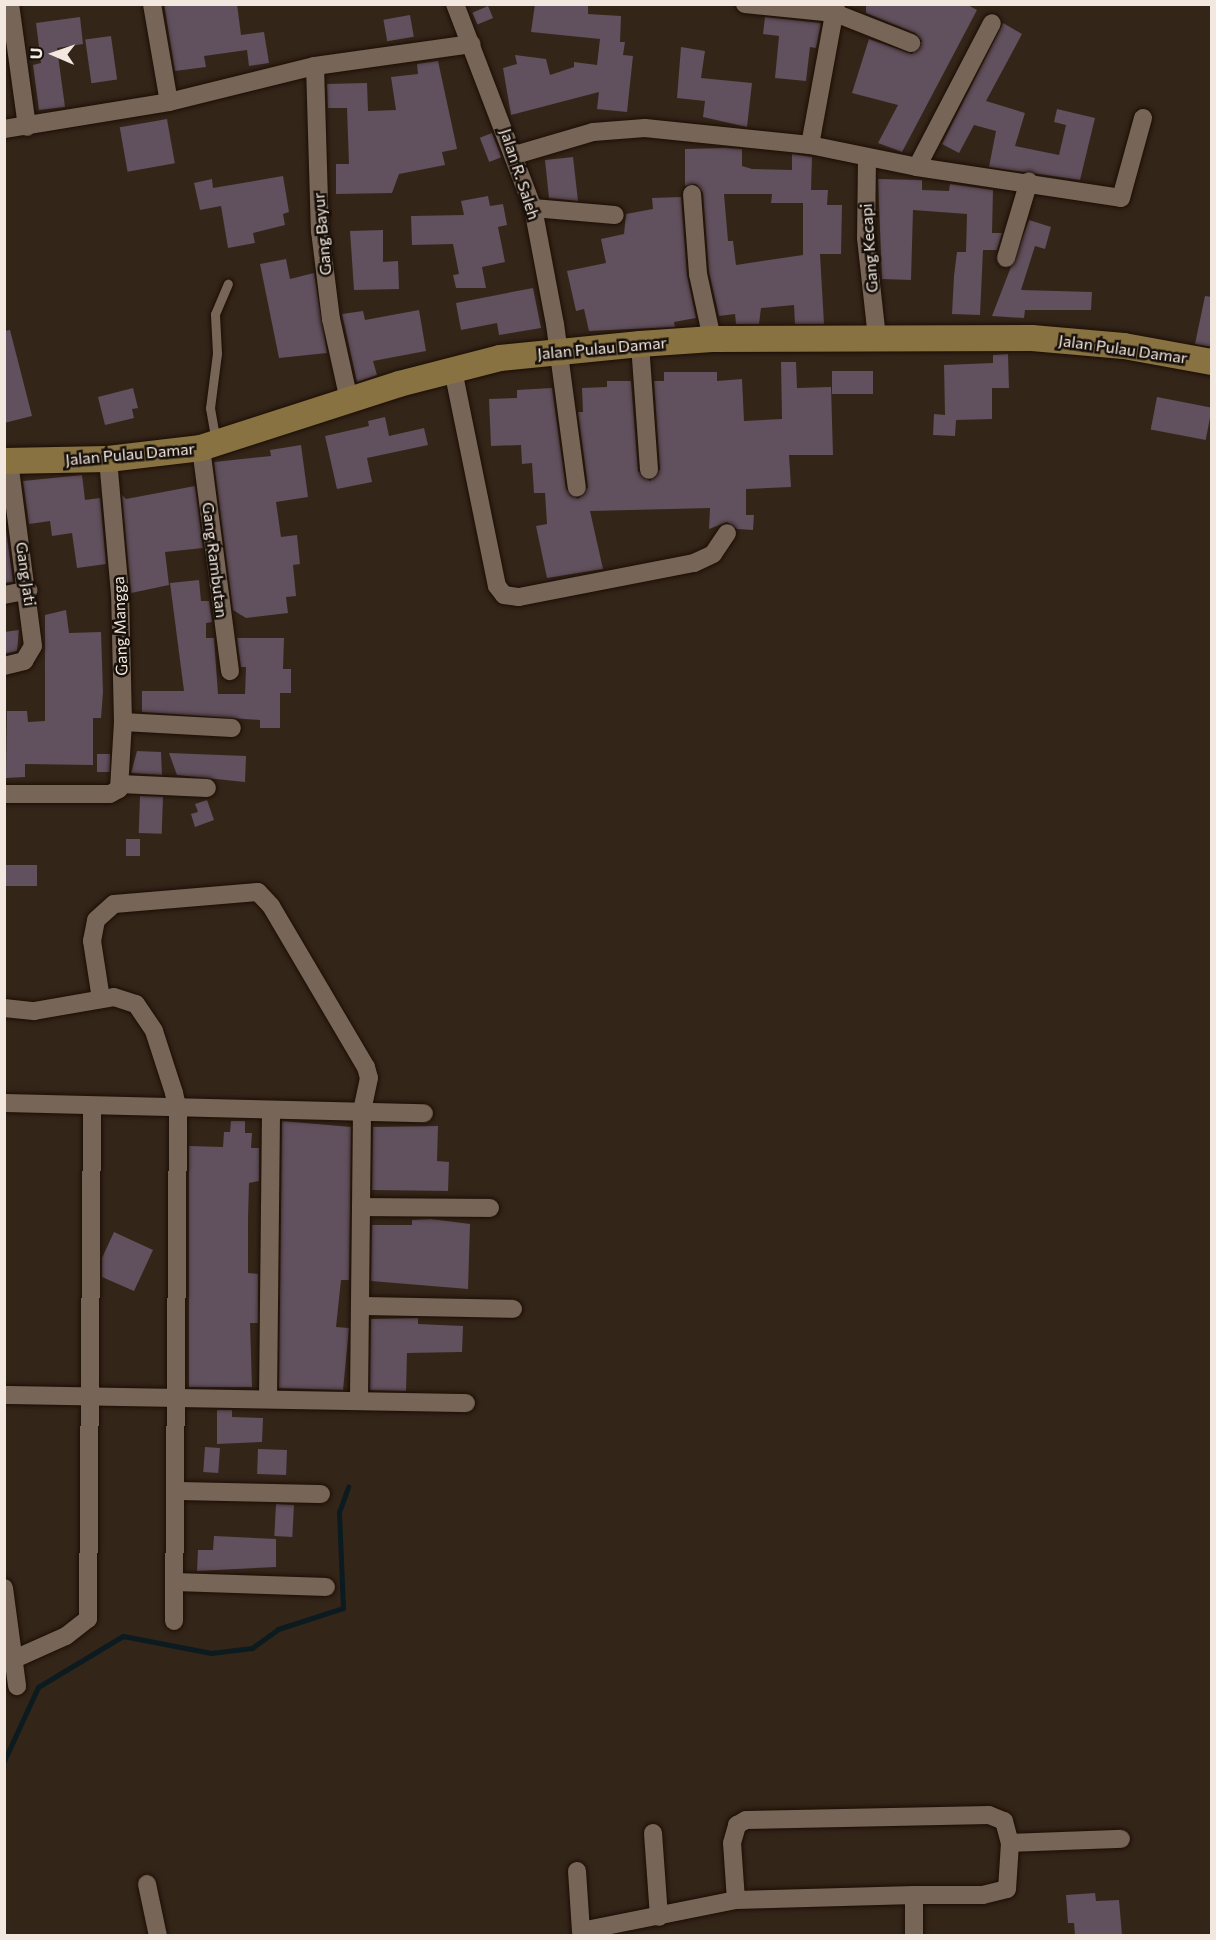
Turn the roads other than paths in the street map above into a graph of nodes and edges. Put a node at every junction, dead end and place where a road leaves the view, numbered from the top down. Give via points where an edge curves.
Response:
1 (10, 4) edge
2 (152, 4) edge
3 (455, 4) edge
4 (745, 4) edge
5 (835, 9) edge
6 (992, 24) dead end
7 (911, 43) dead end
8 (471, 44) junction
9 (315, 66) junction
10 (168, 102) junction
11 (1143, 118) dead end
12 (27, 127) junction
13 (4, 129) edge
14 (810, 145) junction
15 (515, 155) junction
16 (867, 158) junction
17 (917, 167) junction
18 (1029, 181) junction
19 (692, 194) dead end
20 (532, 208) junction
21 (615, 215) dead end
22 (1005, 258) dead end
23 (228, 284) dead end
24 (877, 338) junction
25 (712, 339) junction
26 (640, 344) junction
27 (558, 351) junction
28 (1212, 362) edge
29 (453, 370) junction
30 (349, 400) junction
31 (209, 446) junction
32 (108, 459) junction
33 (7, 461) edge
34 (649, 470) dead end
35 (577, 488) dead end
36 (728, 532) dead end
37 (29, 590) junction
38 (4, 594) edge
39 (4, 666) edge
40 (230, 671) dead end
41 (123, 722) junction
42 (232, 728) dead end
43 (118, 788) junction
44 (207, 788) dead end
45 (4, 794) edge
46 (101, 999) junction
47 (4, 1008) edge
48 (4, 1103) edge
49 (92, 1106) junction
50 (178, 1110) junction
51 (271, 1111) junction
52 (362, 1112) junction
53 (424, 1113) dead end
54 (361, 1207) junction
55 (490, 1208) dead end
56 (360, 1306) junction
57 (513, 1309) dead end
58 (4, 1395) edge
59 (90, 1397) junction
60 (177, 1398) junction
61 (268, 1399) junction
62 (358, 1400) junction
63 (466, 1403) dead end
64 (177, 1491) junction
65 (321, 1494) dead end
66 (176, 1582) junction
67 (326, 1587) dead end
68 (4, 1588) edge
69 (174, 1621) dead end
70 (10, 1661) junction
71 (17, 1686) dead end
72 (653, 1833) dead end
73 (1121, 1839) dead end
74 (1010, 1843) junction
75 (577, 1871) dead end
76 (147, 1884) dead end
77 (914, 1895) junction
78 (736, 1900) junction
79 (659, 1917) junction
80 (158, 1935) edge
81 (914, 1935) edge

1 - 12 street
2 - 10 street
3 - 8 street, Jalan R. Saleh
4 - 5 street
5 - 7 street
5 - 14 street
6 - 17 street
8 - 9 street
8 - 15 street, Jalan R. Saleh
9 - 10 street
9 - 30 street, Gang Bayur via 320,231 331,319
10 - 12 street
11 - 18 street via 1122,198
12 - 13 street
14 - 15 street via 628,128 594,132
14 - 16 street
15 - 20 street, Jalan R. Saleh
16 - 17 street
16 - 24 street, Gang Kecapi via 866,238
17 - 18 street
18 - 22 street
19 - 25 street via 698,274
20 - 21 street
20 - 27 street, Jalan R. Saleh
23 - 31 lane via 215,315 218,352
24 - 25 street, Jalan Pulau Damar
24 - 28 street, Jalan Pulau Damar via 1068,339
25 - 26 street, Jalan Pulau Damar
26 - 27 street, Jalan Pulau Damar
26 - 34 street
27 - 29 street, Jalan Pulau Damar via 500,358
27 - 35 street, Jalan R. Saleh
29 - 30 street, Jalan Pulau Damar
29 - 36 street via 497,586 504,595 519,597 694,563 713,554
30 - 31 street, Jalan Pulau Damar
31 - 32 street, Jalan Pulau Damar
31 - 40 street, Gang Rambutan
32 - 33 street, Jalan Pulau Damar
32 - 41 street, Gang Mangga via 120,594
33 - 37 street, Gang Jati
37 - 38 street
37 - 39 street, Gang Jati via 32,652 24,661
41 - 42 street
41 - 43 street, Gang Mangga
43 - 44 street
43 - 45 street
46 - 47 street via 34,1011
46 - 50 street via 126,999 146,1014
46 - 52 street via 92,941 96,920 114,904 258,892 271,906 366,1067
48 - 49 street
49 - 50 street
49 - 59 street
50 - 51 street
50 - 60 street
51 - 52 street
51 - 61 street
52 - 53 street
52 - 54 street
54 - 55 street
54 - 56 street
56 - 57 street
56 - 62 street
58 - 59 street
59 - 60 street
59 - 70 street via 88,1619 66,1636
60 - 61 street
60 - 64 street
61 - 62 street
62 - 63 street
64 - 65 street
64 - 66 street
66 - 67 street
66 - 69 street
68 - 70 street
70 - 71 street
72 - 79 street
73 - 74 street
74 - 77 street via 1007,1889 983,1895
74 - 78 street via 1004,1821 989,1815 746,1820 737,1825 732,1843
75 - 79 street via 581,1931
76 - 80 street
77 - 78 street
77 - 81 street
78 - 79 street

